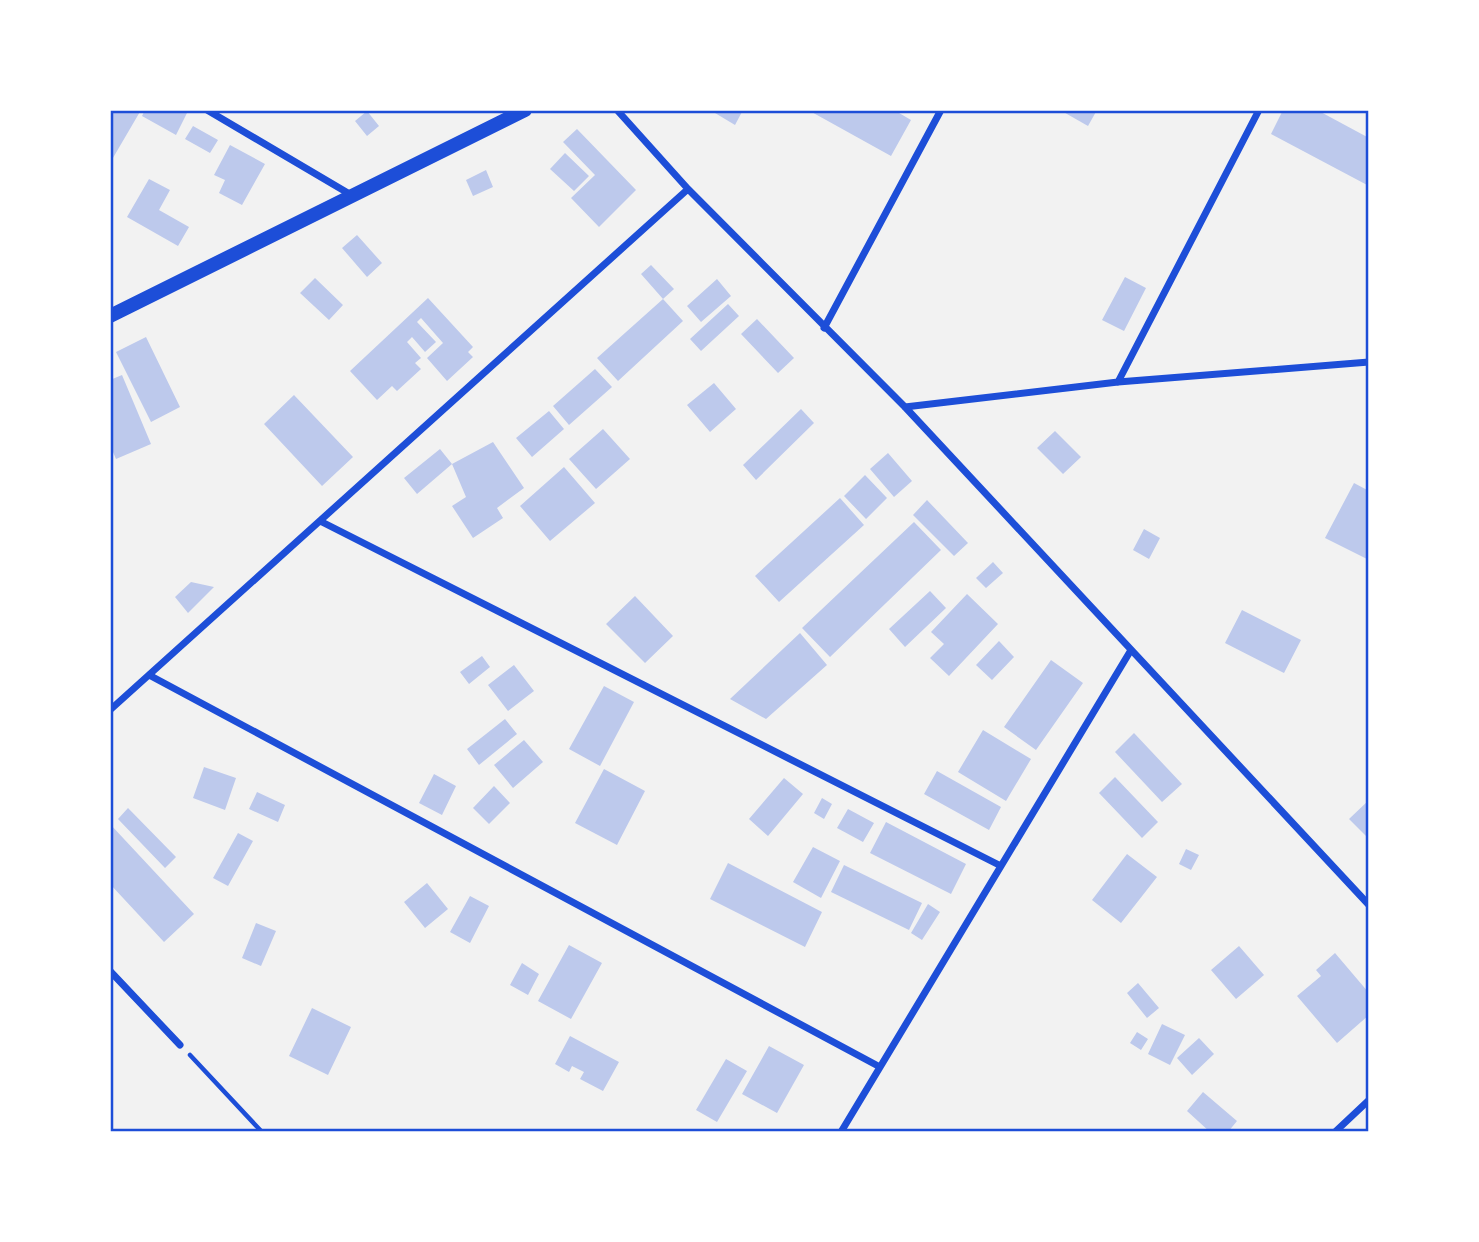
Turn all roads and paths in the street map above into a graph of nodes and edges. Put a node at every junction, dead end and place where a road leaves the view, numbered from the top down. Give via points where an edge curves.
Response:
1 (207, 110) edge
2 (526, 110) edge
3 (617, 110) edge
4 (941, 110) edge
5 (1259, 110) edge
6 (688, 190) junction
7 (354, 197) junction
8 (110, 316) edge
9 (824, 328) junction
10 (1369, 362) edge
11 (1118, 382) junction
12 (905, 407) junction
13 (320, 521) junction
14 (1131, 650) junction
15 (149, 675) junction
16 (110, 710) edge
17 (1001, 866) junction
18 (1369, 905) edge
19 (110, 971) edge
20 (180, 1045) joint
21 (880, 1067) junction
22 (1369, 1100) edge
23 (262, 1132) edge
24 (841, 1132) edge
25 (1335, 1132) edge

1 - 7 street
2 - 7 main road
3 - 6 street
4 - 9 street
5 - 11 street
6 - 9 street
6 - 13 street
7 - 8 main road
9 - 12 street
10 - 11 street
11 - 12 street
12 - 14 street
13 - 15 street
13 - 17 street
14 - 17 street
14 - 18 street
15 - 16 street
15 - 21 street
17 - 21 street
19 - 20 street
20 - 23 path
21 - 24 street
22 - 25 street

